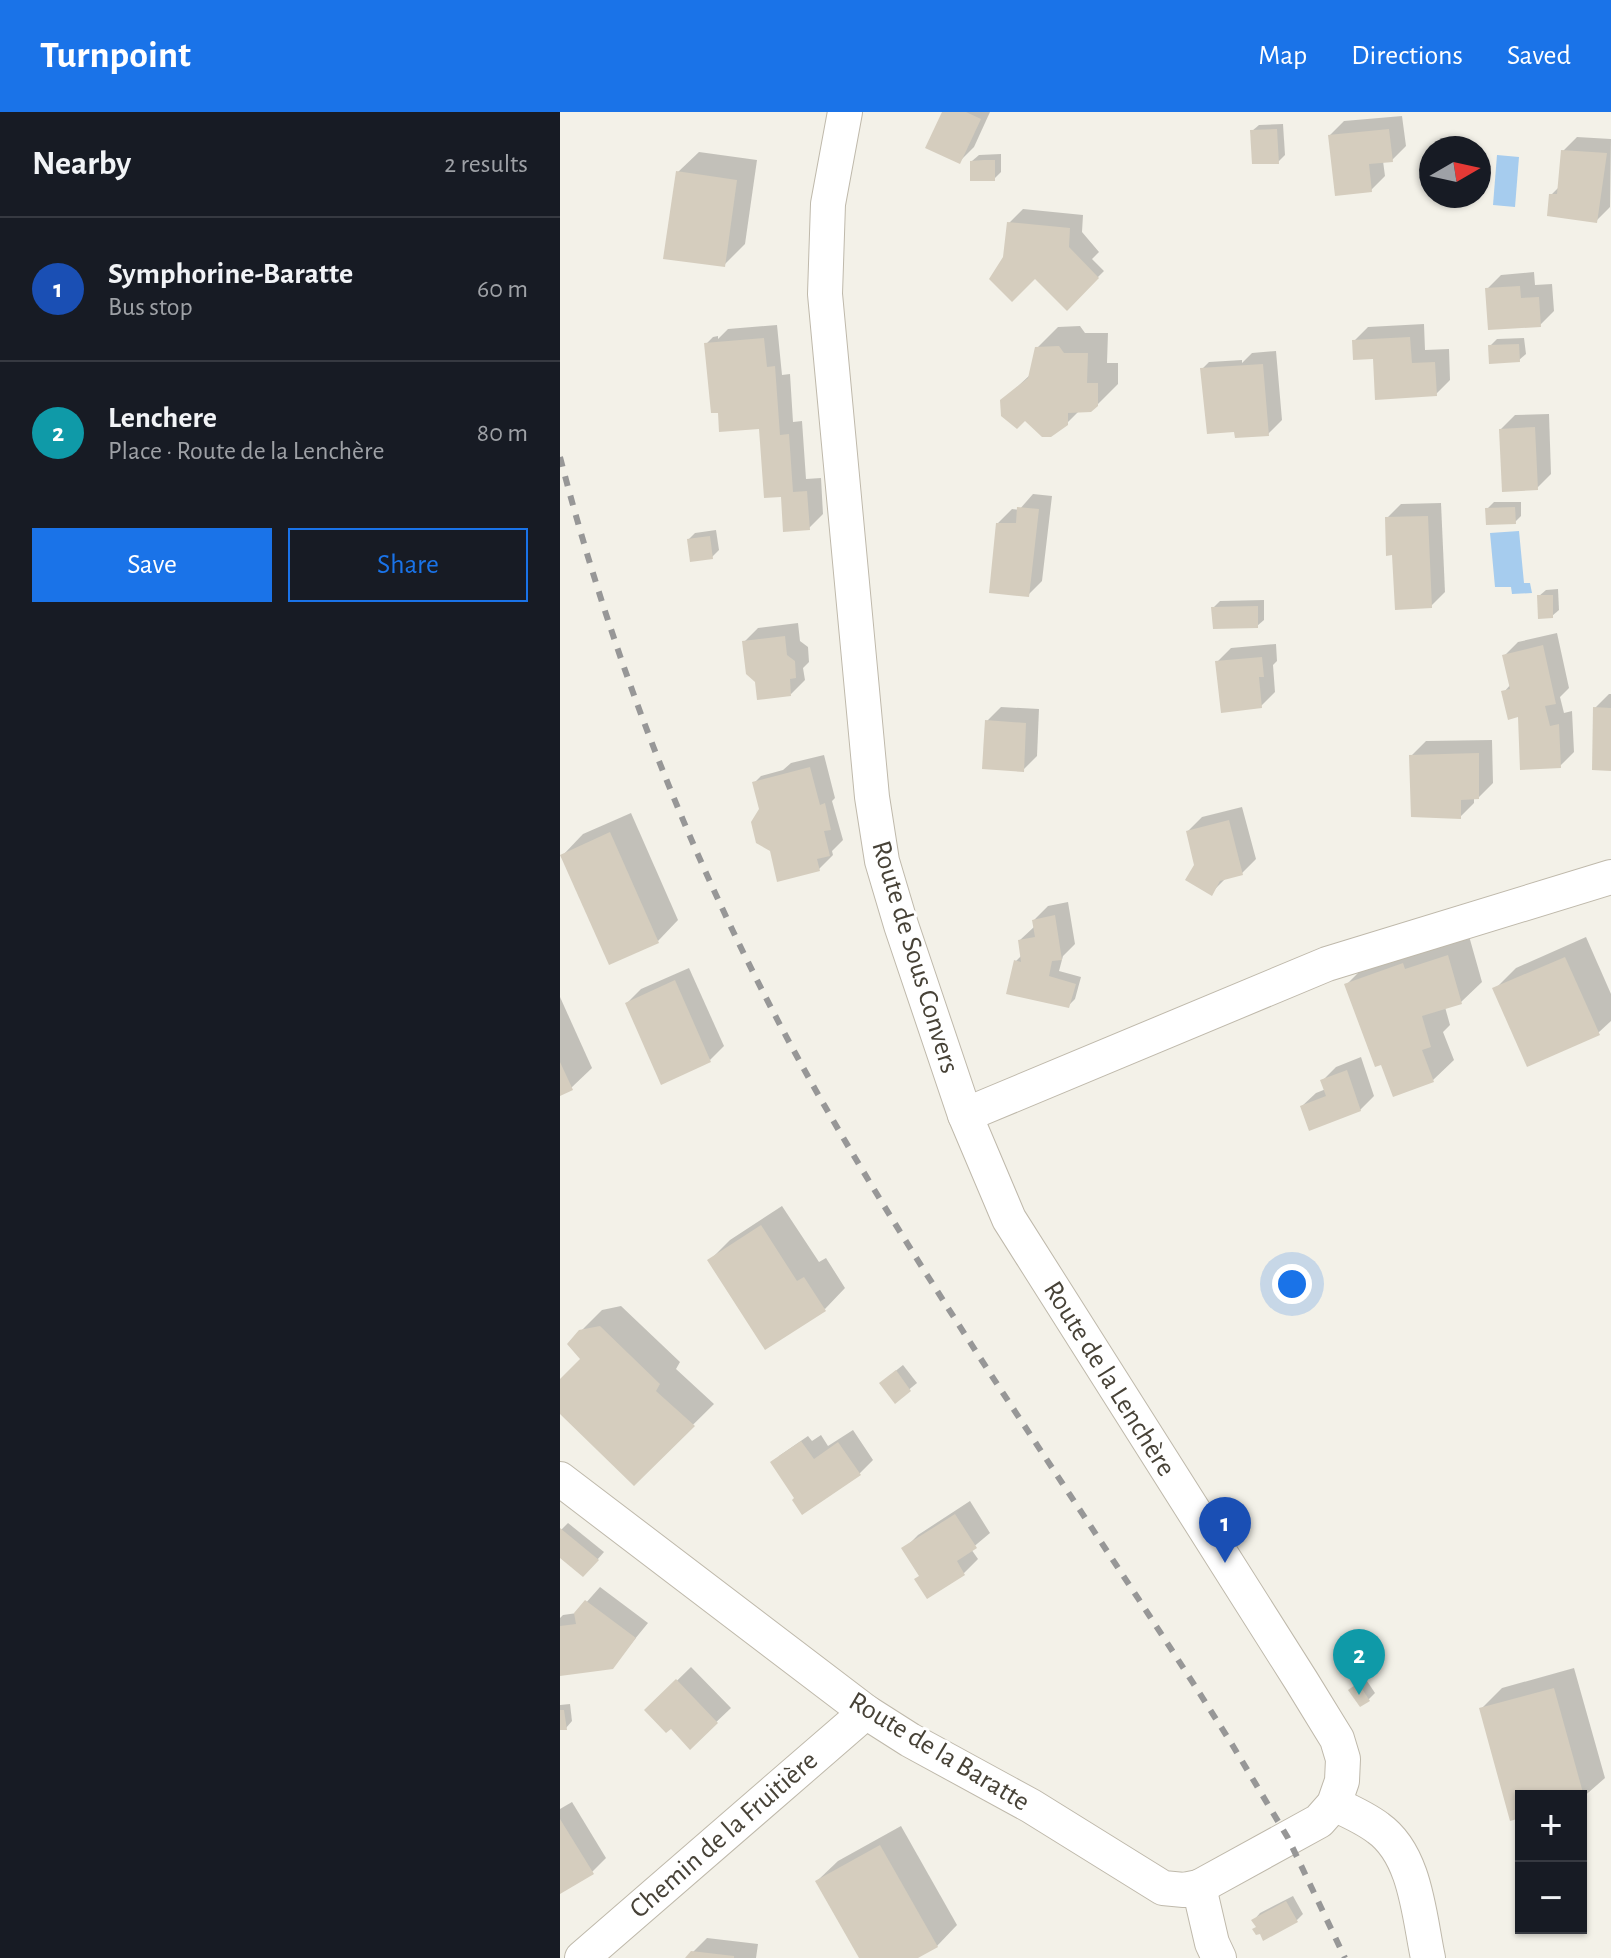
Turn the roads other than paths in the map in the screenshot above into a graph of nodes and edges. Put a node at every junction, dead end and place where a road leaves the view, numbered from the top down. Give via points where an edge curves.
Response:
1 (845, 112) edge
2 (1611, 877) edge
3 (965, 1115) junction
4 (560, 1479) edge
5 (866, 1712) junction
6 (1334, 1804) junction
7 (1199, 1887) junction
8 (582, 1958) edge
9 (1219, 1958) edge
10 (1428, 1958) edge

1 - 3 street, Route de Sous Convers via 828,204 825,294 872,797 889,888
2 - 3 street via 1327,964
3 - 6 street, Route de la Lenchère via 1009,1219 1337,1739 1342,1781
4 - 5 street, Route de la Baratte
5 - 7 street, Route de la Baratte via 1163,1888
5 - 8 street, Chemin de la Fruitière
6 - 7 street via 1319,1821
6 - 10 street via 1379,1828 1399,1848
7 - 9 street

